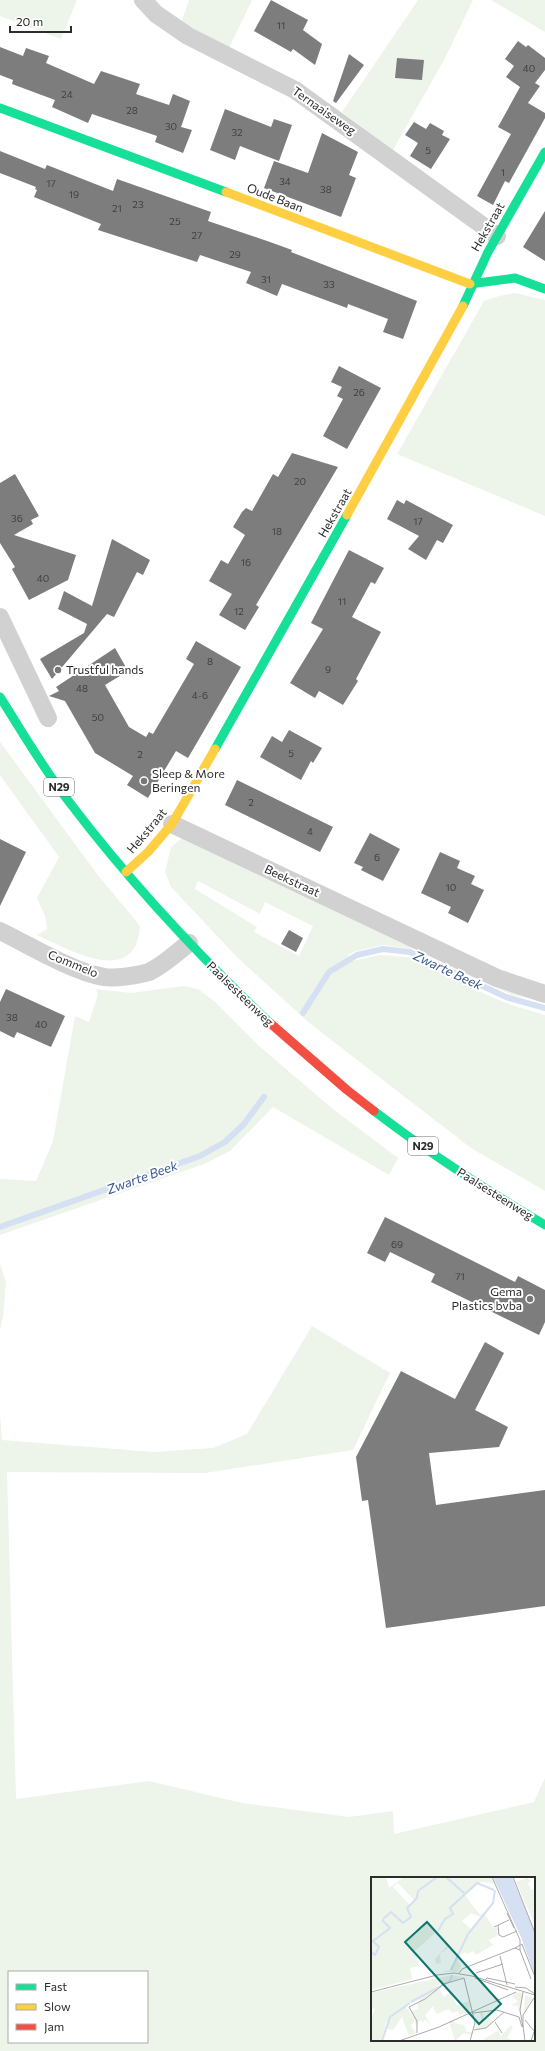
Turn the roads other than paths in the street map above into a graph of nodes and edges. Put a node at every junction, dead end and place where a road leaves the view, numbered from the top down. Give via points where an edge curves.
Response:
1 (143, 0) edge
2 (0, 108) edge
3 (545, 152) edge
4 (497, 236) junction
5 (471, 284) junction
6 (545, 289) edge
7 (0, 617) edge
8 (0, 697) edge
9 (48, 718) dead end
10 (172, 824) junction
11 (126, 872) junction
12 (0, 931) edge
13 (189, 943) junction
14 (545, 994) edge
15 (545, 1225) edge

1 - 4 street, Ternaaiseweg via 156,14 188,36 295,90
2 - 5 street, Oude Baan
3 - 4 street, Hekstraat
4 - 5 street, Hekstraat
5 - 6 street, Oude Baan via 515,278
5 - 10 street, Hekstraat via 460,315
7 - 9 street
8 - 11 street, Paalsesteenweg / N29 via 70,802
10 - 11 street, Hekstraat via 148,852
10 - 14 street, Beekstraat via 497,978
11 - 13 street, Paalsesteenweg / N29
12 - 13 street, Commelo via 70,965 104,977 149,972 168,961
13 - 15 street, Paalsesteenweg / N29 via 260,1014 358,1098 451,1166

